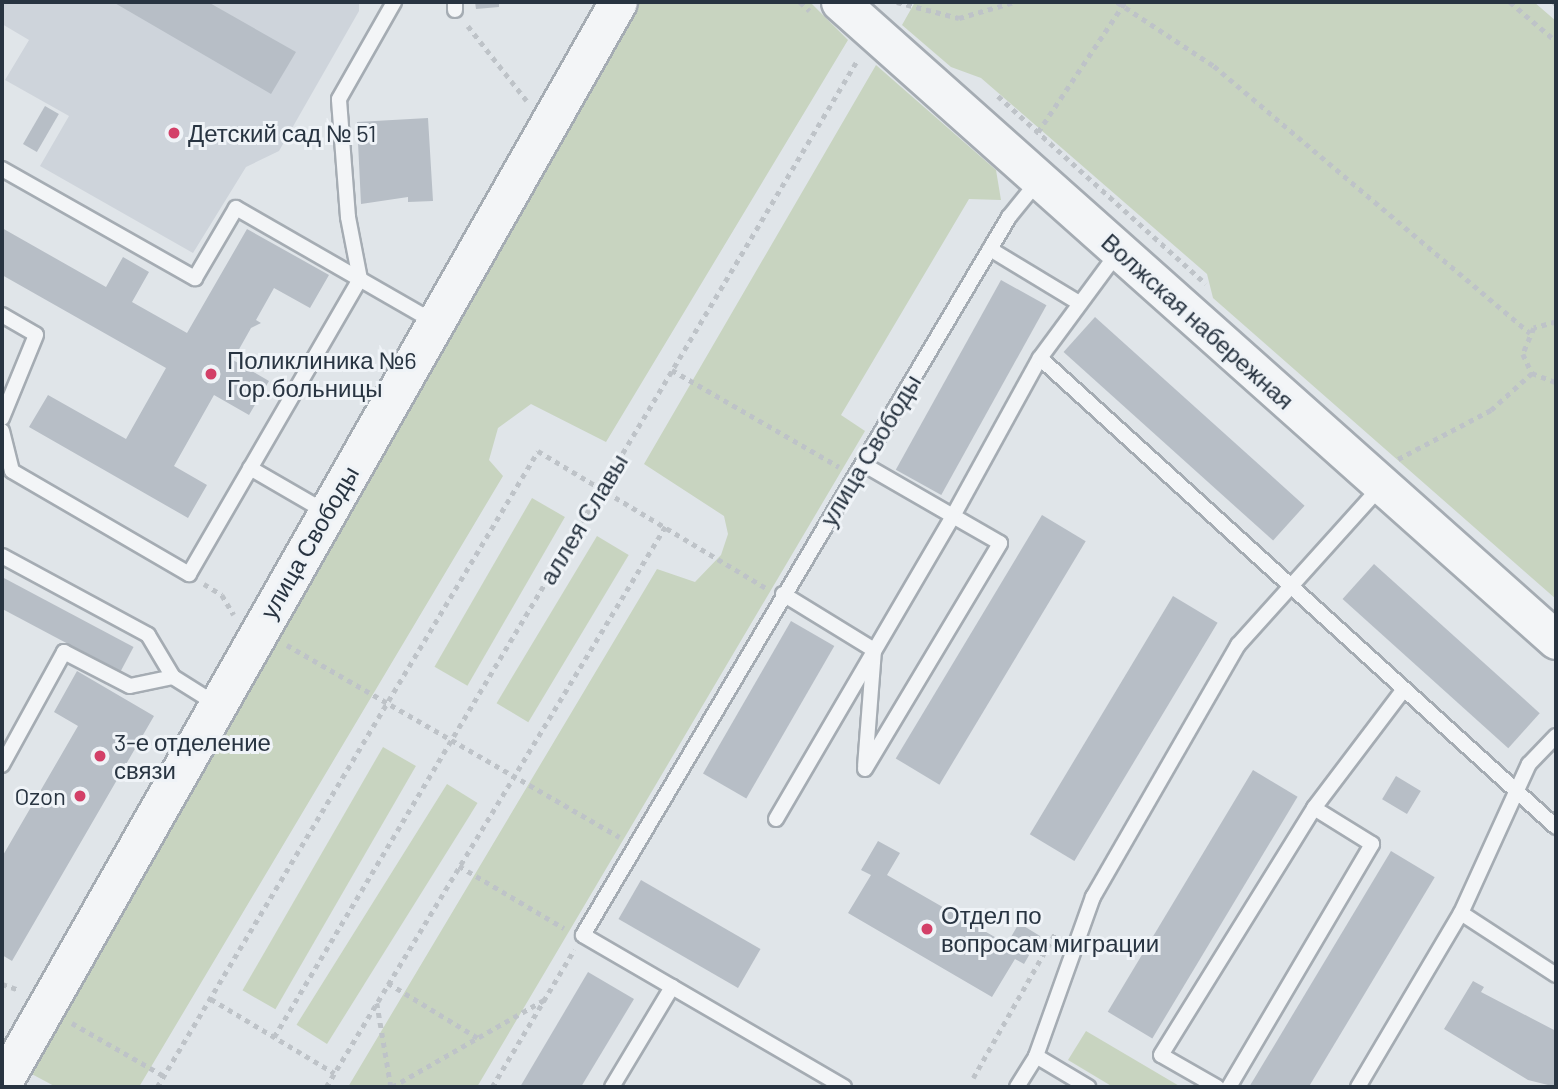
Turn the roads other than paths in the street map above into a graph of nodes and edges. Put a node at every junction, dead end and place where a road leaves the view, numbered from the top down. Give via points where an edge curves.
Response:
1 (394, 2) edge
2 (618, 2) edge
3 (840, 2) edge
4 (2, 169) edge
5 (1040, 178) junction
6 (990, 249) junction
7 (1120, 250) junction
8 (360, 279) junction
9 (1079, 303) junction
10 (2, 315) edge
11 (435, 323) junction
12 (1040, 358) junction
13 (2, 418) edge
14 (2, 431) edge
15 (250, 468) junction
16 (859, 470) junction
17 (1387, 474) junction
18 (326, 512) junction
19 (953, 516) junction
20 (2, 556) edge
21 (1292, 587) junction
22 (782, 596) junction
23 (1556, 640) edge
24 (874, 650) junction
25 (173, 677) junction
26 (1405, 689) junction
27 (216, 704) junction
28 (1556, 736) edge
29 (2, 765) edge
30 (1517, 792) junction
31 (1314, 808) junction
32 (776, 819) dead end
33 (1556, 827) edge
34 (1461, 914) junction
35 (1556, 975) edge
36 (672, 987) junction
37 (1036, 1056) junction
38 (2, 1084) edge
39 (612, 1087) edge
40 (844, 1087) edge
41 (1017, 1087) edge
42 (1088, 1087) edge
43 (1217, 1087) edge
44 (1229, 1087) edge
45 (1358, 1087) edge

1 - 8 lane via 339,99 348,217
2 - 11 street, улица Свободы
3 - 5 street, Волжская набережная
4 - 8 lane via 195,278 236,208
5 - 6 lane, улица Свободы
5 - 7 street, Волжская набережная
6 - 9 lane
6 - 16 lane, улица Свободы
7 - 9 lane
7 - 17 street, Волжская набережная
8 - 11 lane
8 - 15 lane
9 - 12 lane
10 - 13 lane via 36,335
11 - 18 street, улица Свободы
12 - 19 lane
12 - 21 lane
14 - 15 lane via 12,471 189,574
15 - 18 lane
16 - 19 lane
16 - 22 lane, улица Свободы
17 - 21 lane
17 - 23 street, Волжская набережная
18 - 27 street, улица Свободы
19 - 24 lane
19 - 24 lane via 1000,543 865,769
20 - 25 lane via 148,635
21 - 26 lane
21 - 37 lane via 1238,645 1093,897
22 - 24 lane
22 - 36 lane, улица Свободы via 582,936
24 - 32 lane
25 - 27 lane
25 - 29 lane via 130,686 64,652
26 - 30 lane
26 - 31 lane
27 - 38 street, улица Свободы via 32,999
28 - 30 lane via 1529,764
30 - 33 lane
30 - 34 lane
31 - 43 lane via 1161,1055
31 - 44 lane via 1372,844
34 - 35 lane
34 - 45 lane
36 - 39 lane
36 - 40 lane
37 - 41 lane
37 - 42 lane

